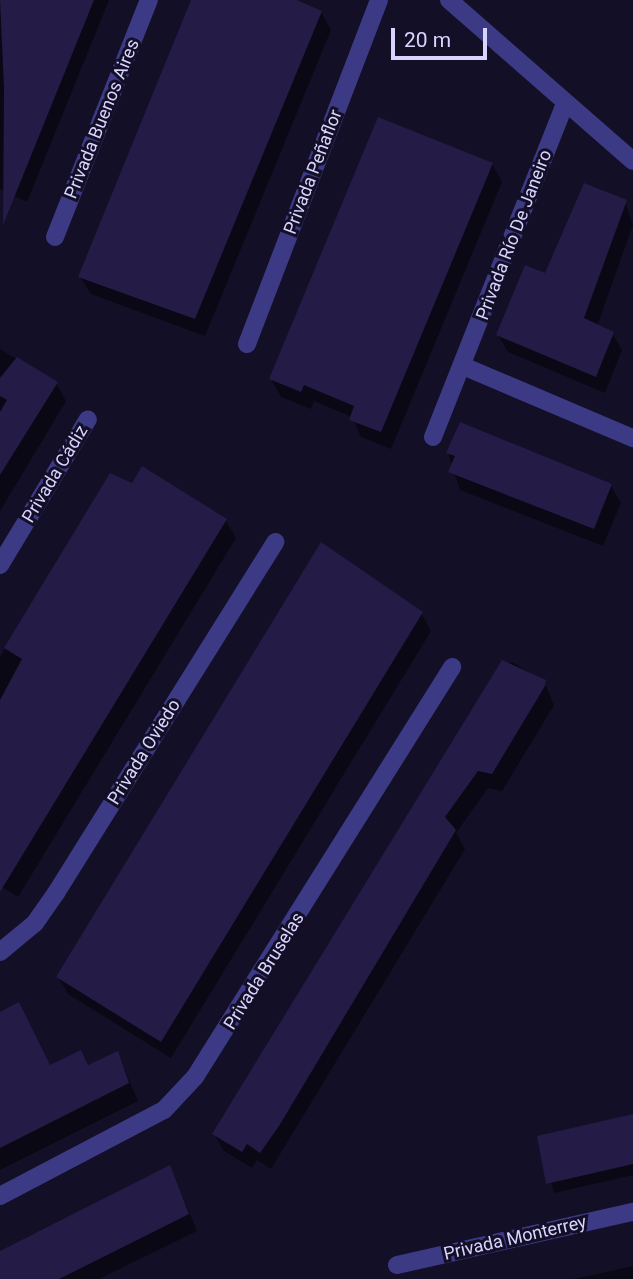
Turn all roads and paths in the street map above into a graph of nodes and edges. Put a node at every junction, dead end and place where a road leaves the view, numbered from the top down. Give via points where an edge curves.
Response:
1 (149, 0) edge
2 (379, 0) edge
3 (449, 0) edge
4 (565, 103) junction
5 (633, 161) edge
6 (55, 237) dead end
7 (247, 344) dead end
8 (463, 366) junction
9 (88, 419) dead end
10 (433, 437) dead end
11 (633, 438) edge
12 (275, 542) dead end
13 (0, 565) edge
14 (452, 667) dead end
15 (0, 952) edge
16 (0, 1196) edge
17 (633, 1212) edge
18 (397, 1265) dead end

1 - 6 street, Privada Buenos Aires
2 - 7 street, Privada Peñaflor
3 - 4 street
4 - 5 street
4 - 8 street, Privada Río De Janeiro
8 - 10 street, Privada Río De Janeiro
8 - 11 street
9 - 13 street, Privada Cádiz
12 - 15 street, Privada Oviedo via 56,893 35,923
14 - 16 street, Privada Bruselas via 195,1077 164,1110
17 - 18 street, Privada Monterrey

